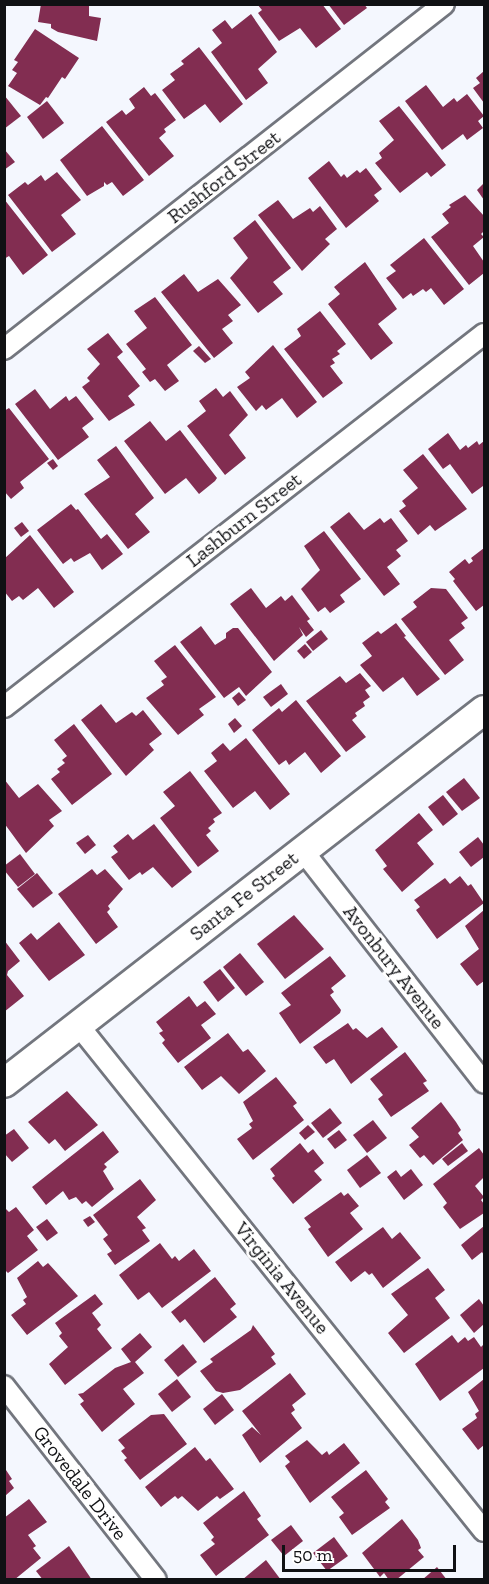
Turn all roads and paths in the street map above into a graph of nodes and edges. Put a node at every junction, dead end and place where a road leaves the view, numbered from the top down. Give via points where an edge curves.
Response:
1 (444, 4) edge
2 (484, 334) edge
3 (4, 349) edge
4 (4, 707) edge
5 (484, 710) edge
6 (303, 851) junction
7 (79, 1026) junction
8 (4, 1083) edge
9 (484, 1083) edge
10 (4, 1386) edge
11 (484, 1530) edge
12 (156, 1580) edge

1 - 3 street, Rushford Street
2 - 4 street, Lashburn Street
5 - 6 street, Santa Fe Street
6 - 7 street, Santa Fe Street
6 - 9 street, Avonbury Avenue
7 - 8 street, Santa Fe Street
7 - 11 street, Virginia Avenue
10 - 12 street, Grovedale Drive

